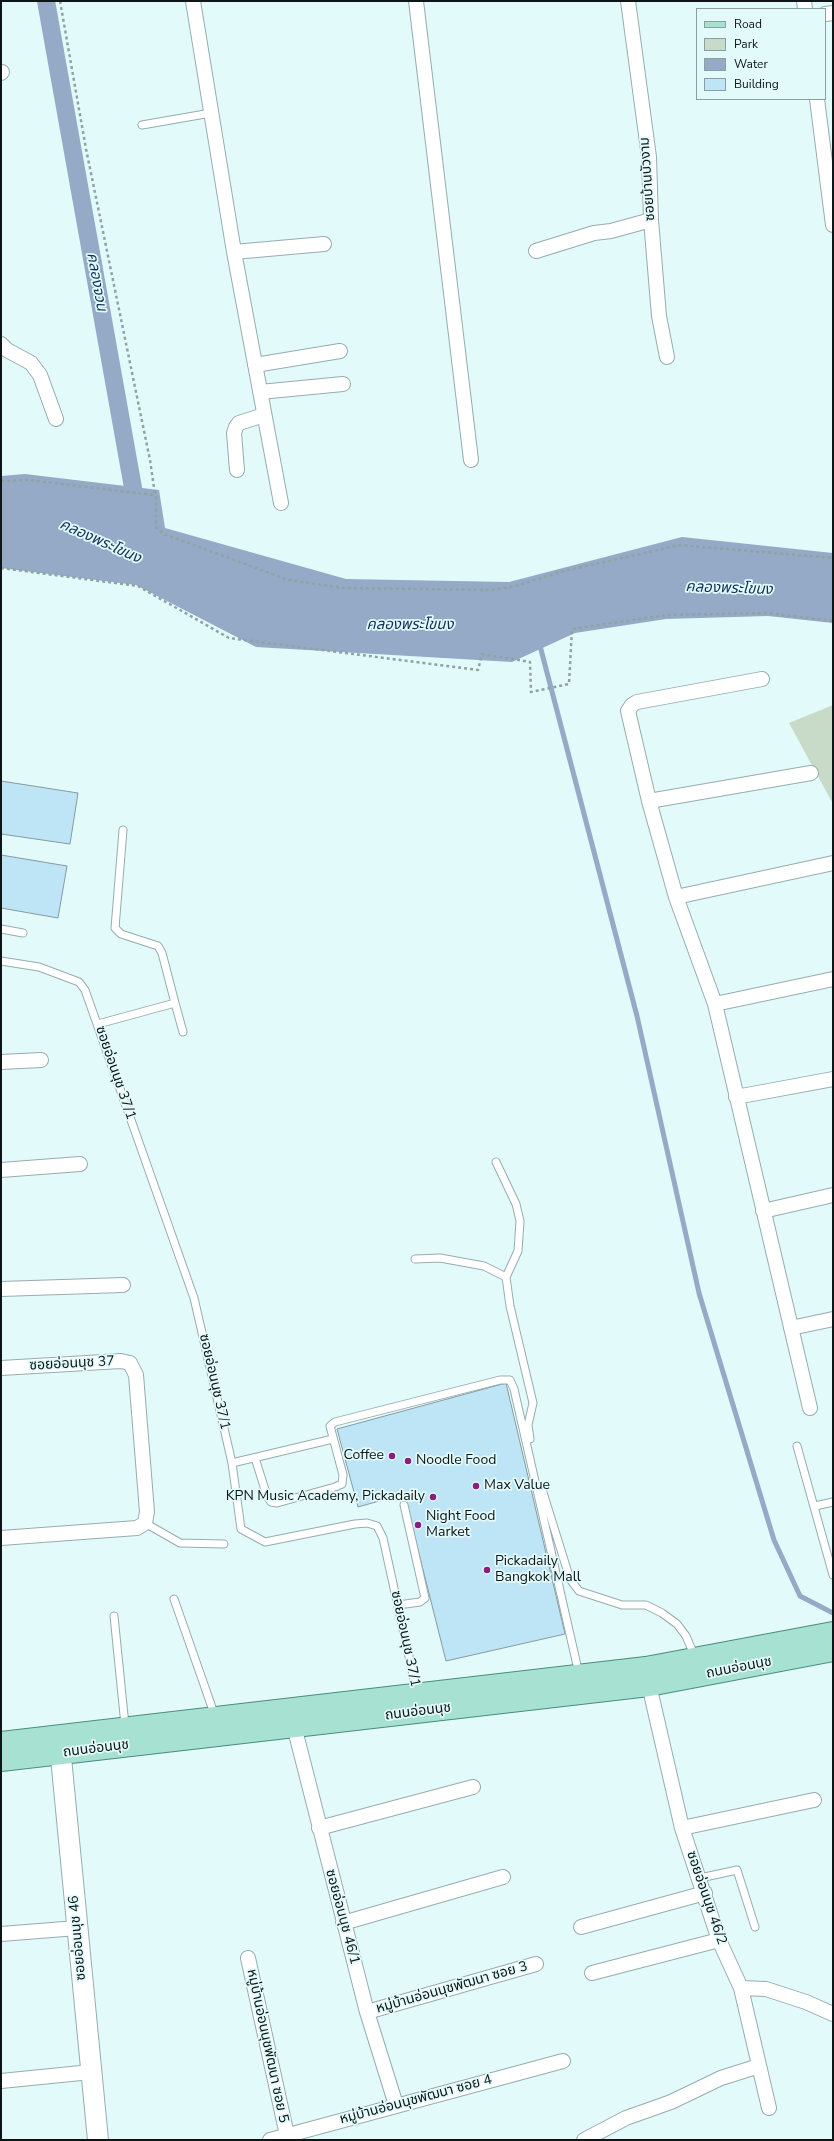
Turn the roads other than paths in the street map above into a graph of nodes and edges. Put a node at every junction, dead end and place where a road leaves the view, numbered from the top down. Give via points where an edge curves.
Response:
1 (193, 1) edge
2 (416, 1) edge
3 (628, 1) edge
4 (817, 100) edge
5 (211, 113) junction
6 (142, 126) dead end
7 (830, 178) edge
8 (651, 220) junction
9 (833, 225) edge
10 (324, 244) dead end
11 (536, 251) dead end
12 (234, 252) junction
13 (1, 344) edge
14 (340, 351) dead end
15 (667, 357) dead end
16 (255, 365) junction
17 (342, 384) dead end
18 (260, 392) junction
19 (264, 415) junction
20 (56, 419) dead end
21 (471, 460) dead end
22 (237, 470) dead end
23 (281, 503) dead end
24 (762, 679) dead end
25 (811, 773) dead end
26 (650, 801) junction
27 (123, 830) dead end
28 (833, 863) edge
29 (676, 897) junction
30 (1, 929) edge
31 (23, 933) dead end
32 (1, 961) edge
33 (833, 979) edge
34 (175, 1003) junction
35 (714, 1004) junction
36 (98, 1024) junction
37 (183, 1032) dead end
38 (41, 1060) dead end
39 (1, 1062) edge
40 (833, 1079) edge
41 (736, 1097) junction
42 (496, 1162) dead end
43 (80, 1164) dead end
44 (1, 1170) edge
45 (833, 1195) edge
46 (763, 1210) junction
47 (415, 1260) dead end
48 (506, 1277) junction
49 (123, 1285) dead end
50 (1, 1289) edge
51 (833, 1319) edge
52 (791, 1328) junction
53 (1, 1368) edge
54 (810, 1408) dead end
55 (333, 1439) junction
56 (797, 1446) dead end
57 (255, 1458) junction
58 (232, 1463) junction
59 (833, 1502) edge
60 (404, 1505) dead end
61 (815, 1506) junction
62 (145, 1523) junction
63 (1, 1538) edge
64 (224, 1544) dead end
65 (833, 1575) edge
66 (174, 1599) dead end
67 (398, 1605) junction
68 (114, 1616) dead end
69 (833, 1633) edge
70 (833, 1650) edge
71 (696, 1659) junction
72 (580, 1676) junction
73 (648, 1676) junction
74 (417, 1695) junction
75 (216, 1718) junction
76 (292, 1718) junction
77 (125, 1729) junction
78 (1, 1744) edge
79 (60, 1745) junction
80 (1, 1760) edge
81 (473, 1787) dead end
82 (814, 1800) dead end
83 (319, 1828) junction
84 (682, 1828) junction
85 (503, 1877) dead end
86 (700, 1878) junction
87 (705, 1894) junction
88 (343, 1923) junction
89 (755, 1927) dead end
90 (77, 1928) junction
91 (581, 1928) dead end
92 (1, 1934) edge
93 (719, 1940) junction
94 (248, 1958) dead end
95 (536, 1964) dead end
96 (592, 1973) dead end
97 (741, 1988) junction
98 (367, 2012) junction
99 (833, 2014) edge
100 (563, 2061) dead end
101 (759, 2066) junction
102 (91, 2072) junction
103 (1, 2081) edge
104 (396, 2105) junction
105 (769, 2108) dead end
106 (287, 2135) junction
107 (98, 2140) edge
108 (270, 2140) edge
109 (584, 2140) edge

1 - 5 street
2 - 21 street
3 - 8 street, ซอยบ้านบัวงาม via 649,158
4 - 7 street
5 - 6 lane
5 - 12 street
7 - 9 street
8 - 11 street via 612,231 594,233
8 - 15 street, ซอยบ้านบัวงาม via 660,331
10 - 12 street
12 - 16 street
13 - 20 street via 31,363 40,375
14 - 16 street
16 - 18 street
17 - 18 street
18 - 19 street
19 - 22 street via 239,423 236,427 234,433
19 - 23 street
24 - 26 street via 632,705 628,711 629,718
25 - 26 street
26 - 29 street
27 - 34 lane via 115,928 121,934 158,946
28 - 29 street
29 - 35 street
30 - 31 lane
32 - 36 lane, ซอยอ่อนนุช 37/1 via 39,967 79,982 85,990
33 - 35 street
34 - 36 lane
34 - 37 lane
35 - 41 street
36 - 58 lane, ซอยอ่อนนุช 37/1 via 194,1298
38 - 39 street
40 - 41 street
41 - 46 street
42 - 48 lane via 516,1204 520,1221 518,1251
43 - 44 street
45 - 46 street
46 - 52 street
47 - 48 lane via 440,1258 484,1266
48 - 71 lane via 510,1306 533,1403 528,1425 532,1450 570,1579 578,1591 594,1597 622,1605 646,1605 662,1613 677,1624 686,1636
49 - 50 street
51 - 52 street
52 - 54 street
53 - 62 street, ซอยอ่อนนุช 37 via 121,1361 130,1364 136,1375 147,1512
55 - 57 lane
55 - 57 lane via 343,1475 342,1484 278,1503 271,1502 267,1496
55 - 72 lane via 330,1426 336,1422 500,1380 510,1380
56 - 61 lane
57 - 58 lane
58 - 67 lane, ซอยอ่อนนุช 37/1 via 241,1529 265,1542 355,1524 367,1523 377,1526
59 - 61 lane
60 - 67 lane via 425,1598 420,1602
61 - 65 lane
62 - 63 street via 137,1528
62 - 64 lane via 180,1543
66 - 75 lane
67 - 74 lane, ซอยอ่อนนุช 37/1
68 - 77 lane
69 - 71 main road, ถนนอ่อนนุช
70 - 73 main road, ถนนอ่อนนุช
71 - 73 main road, ถนนอ่อนนุช
72 - 73 main road, ถนนอ่อนนุช
72 - 74 main road, ถนนอ่อนนุช
73 - 76 main road, ถนนอ่อนนุช
73 - 84 street, ซอยอ่อนนุช 46/2
74 - 76 main road, ถนนอ่อนนุช
75 - 76 main road, ถนนอ่อนนุช
75 - 77 main road, ถนนอ่อนนุช
76 - 79 main road, ถนนอ่อนนุช
76 - 83 street, ซอยอ่อนนุช 46/1
77 - 79 main road, ถนนอ่อนนุช
78 - 79 main road, ถนนอ่อนนุช
79 - 80 main road, ถนนอ่อนนุช
79 - 90 street, ซอยอ่อนนุช 46
81 - 83 street
82 - 84 street
83 - 88 street, ซอยอ่อนนุช 46/1
84 - 86 street, ซอยอ่อนนุช 46/2
85 - 88 street
86 - 87 street, ซอยอ่อนนุช 46/2
86 - 89 lane via 737,1870
87 - 91 street
87 - 93 street, ซอยอ่อนนุช 46/2
88 - 98 street, ซอยอ่อนนุช 46/1
90 - 92 street
90 - 102 street, ซอยอ่อนนุช 46
93 - 96 street
93 - 97 street, ซอยอ่อนนุช 46/2
94 - 106 street, หมู่บ้านอ่อนนุชพัฒนา ซอย 5
95 - 98 street, หมู่บ้านอ่อนนุชพัฒนา ซอย 3
97 - 99 street via 766,1989
97 - 101 street, ซอยอ่อนนุช 46/2
98 - 104 street, ซอยอ่อนนุช 46/1
100 - 104 street, หมู่บ้านอ่อนนุชพัฒนา ซอย 4
101 - 105 street, ซอยอ่อนนุช 46/2
101 - 109 street via 721,2078 672,2102 626,2118
102 - 103 street
102 - 107 street, ซอยอ่อนนุช 46
104 - 106 street, หมู่บ้านอ่อนนุชพัฒนา ซอย 4
106 - 108 street, หมู่บ้านอ่อนนุชพัฒนา ซอย 4

